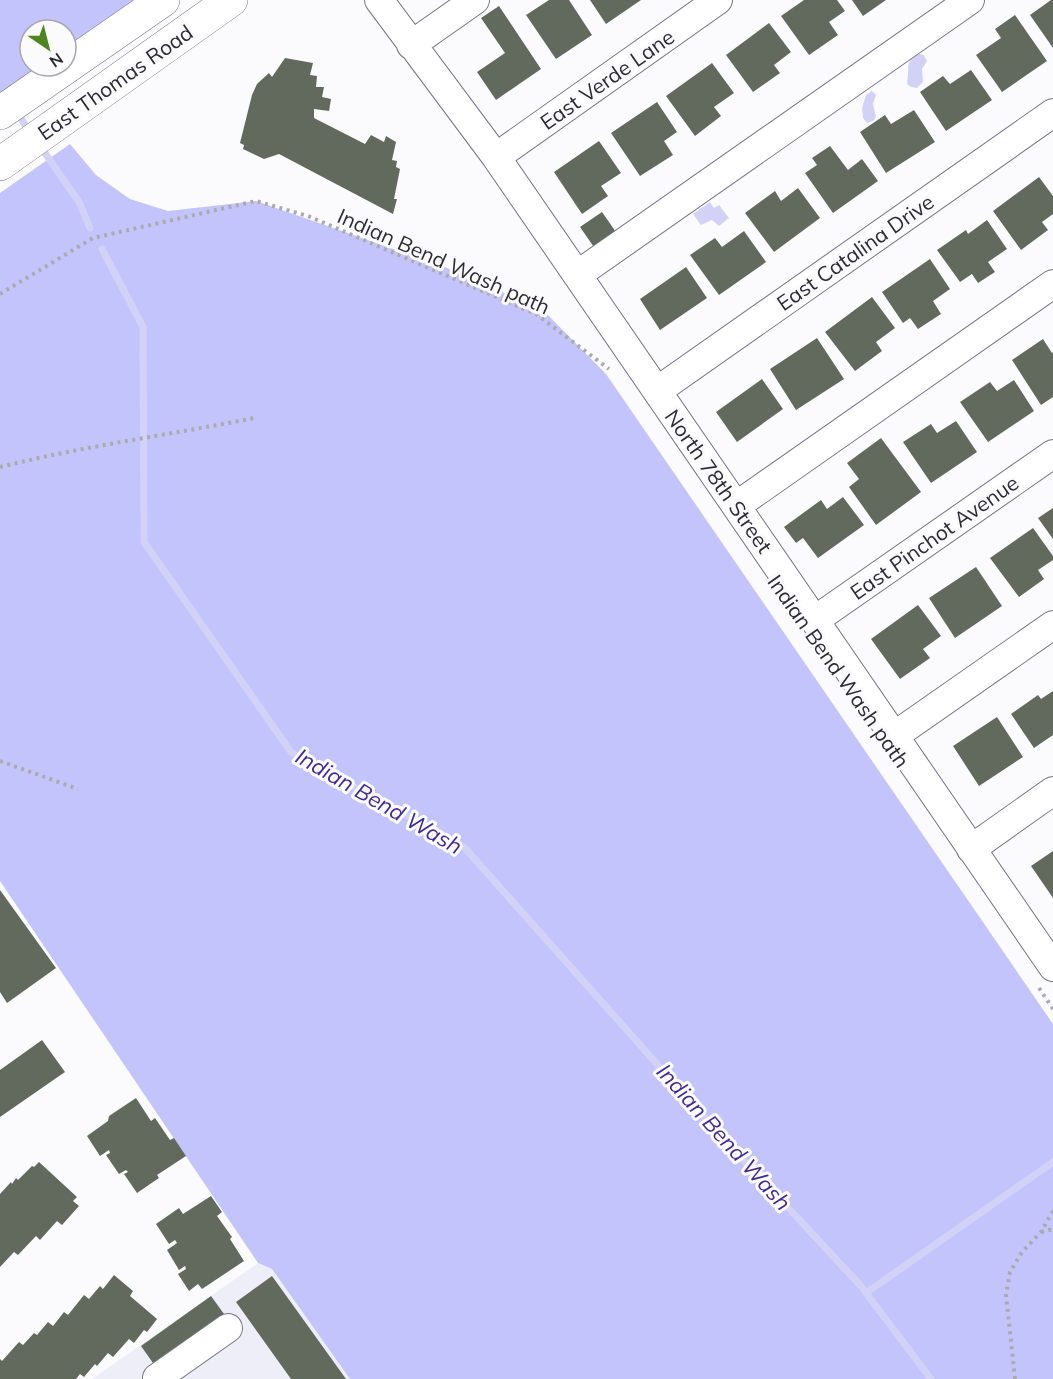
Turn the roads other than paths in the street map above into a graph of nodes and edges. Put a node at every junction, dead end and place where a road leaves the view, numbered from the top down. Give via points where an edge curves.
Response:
1 (163, 0) edge
2 (231, 0) edge
3 (378, 0) edge
4 (475, 0) edge
5 (718, 0) edge
6 (970, 0) edge
7 (411, 45) junction
8 (1053, 112) edge
9 (0, 113) edge
10 (496, 157) junction
11 (0, 164) edge
12 (577, 275) junction
13 (1053, 285) edge
14 (657, 392) junction
15 (1053, 453) edge
16 (736, 506) junction
17 (815, 620) junction
18 (1053, 625) edge
19 (894, 736) junction
20 (1053, 791) edge
21 (970, 849) junction
22 (1048, 969) edge
23 (228, 1328) dead end
24 (157, 1378) edge

1 - 9 main road, East Thomas Road
2 - 11 main road, East Thomas Road
3 - 7 street, North 78th Street
4 - 7 street
5 - 10 street, East Verde Lane
6 - 12 street
7 - 10 street, North 78th Street
8 - 14 street, East Catalina Drive
10 - 12 street, North 78th Street
12 - 14 street, North 78th Street
13 - 16 street
14 - 16 street, North 78th Street
15 - 17 street, East Pinchot Avenue
16 - 17 street, North 78th Street
17 - 19 street, North 78th Street
18 - 19 street
19 - 21 street, North 78th Street
20 - 21 street
21 - 22 street, North 78th Street
23 - 24 street

